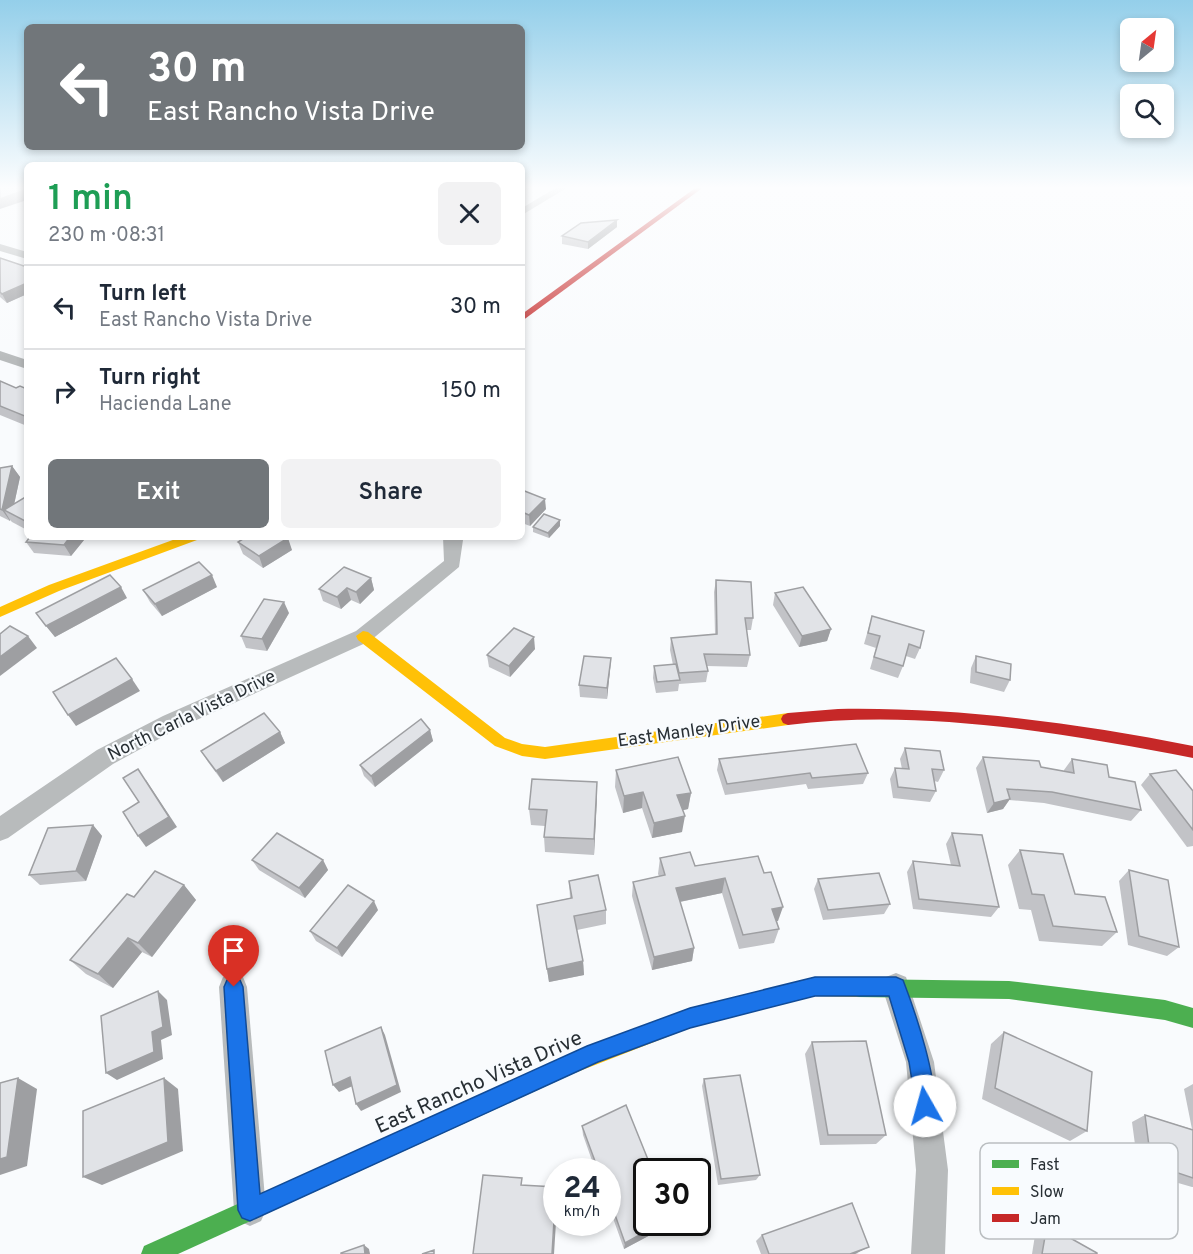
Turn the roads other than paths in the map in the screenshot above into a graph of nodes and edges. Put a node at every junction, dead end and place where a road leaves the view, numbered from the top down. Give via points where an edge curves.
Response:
1 (622, 245) edge
2 (0, 247) edge
3 (24, 255) edge
4 (525, 316) edge
5 (0, 355) edge
6 (24, 364) edge
7 (185, 540) edge
8 (454, 540) edge
9 (0, 612) edge
10 (363, 636) junction
11 (1193, 753) edge
12 (0, 831) edge
13 (234, 987) dead end
14 (896, 987) junction
15 (1193, 1018) edge
16 (250, 1210) junction
17 (152, 1254) edge
18 (928, 1254) edge

1 - 4 street
2 - 3 street
5 - 6 street
7 - 9 street
8 - 10 street via 453,563
10 - 11 street, East Manley Drive via 500,742 522,750 545,753 820,714 958,716 1100,734
10 - 12 street, North Carla Vista Drive via 171,722 105,757
13 - 16 street
14 - 15 street, East Rancho Vista Drive via 1009,990 1165,1010
14 - 16 street, East Rancho Vista Drive via 815,987 690,1018 594,1054
14 - 18 street via 920,1062 932,1170
16 - 17 street, East Rancho Vista Drive

